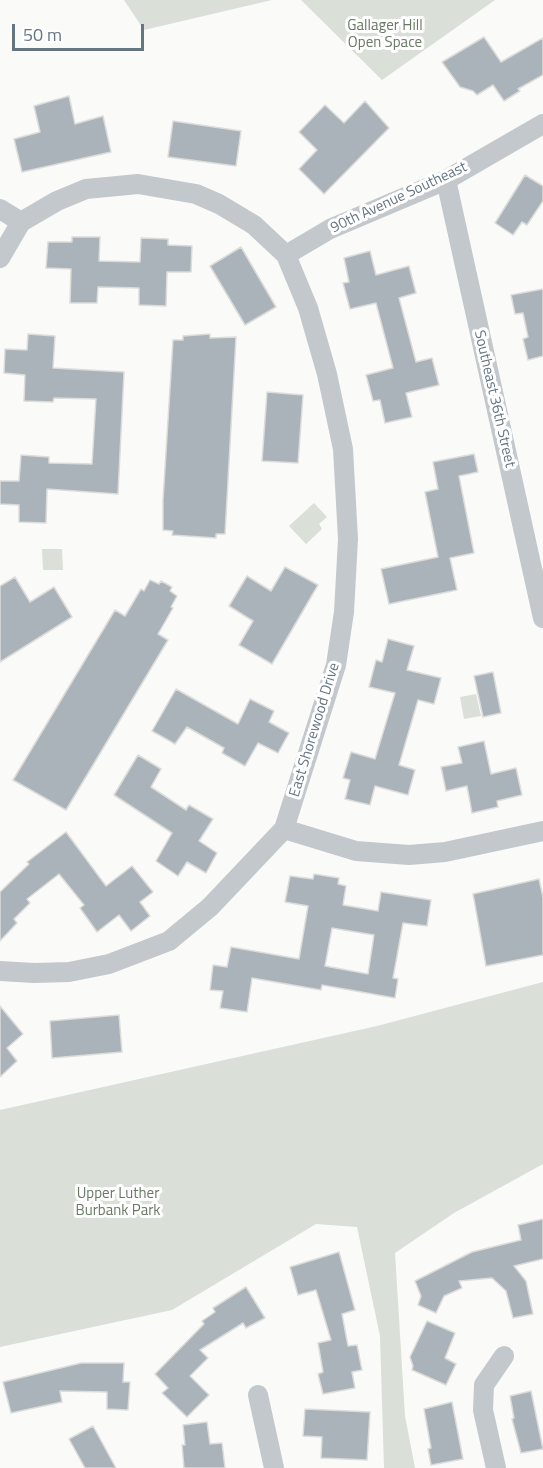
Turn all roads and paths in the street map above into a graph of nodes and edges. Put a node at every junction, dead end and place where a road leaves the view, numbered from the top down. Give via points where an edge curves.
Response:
1 (543, 124) edge
2 (446, 180) junction
3 (0, 209) edge
4 (21, 222) junction
5 (286, 255) junction
6 (0, 258) edge
7 (543, 618) edge
8 (284, 829) junction
9 (543, 831) edge
10 (0, 971) edge
11 (504, 1356) dead end
12 (258, 1395) dead end
13 (274, 1468) edge
14 (496, 1468) edge

1 - 2 street, 90th Avenue Southeast
2 - 5 street, 90th Avenue Southeast via 330,229
2 - 7 street, Southeast 36th Street
3 - 4 street
4 - 5 street, East Shorewood Drive via 86,189 138,184 196,194 219,204 254,225
4 - 6 street
5 - 8 street, East Shorewood Drive via 308,308 327,374 343,449 348,539 336,665
8 - 9 street via 356,851 409,855 446,852
8 - 10 street, East Shorewood Drive via 210,908 169,941 109,964 69,972
11 - 14 street via 484,1385 483,1410
12 - 13 street

